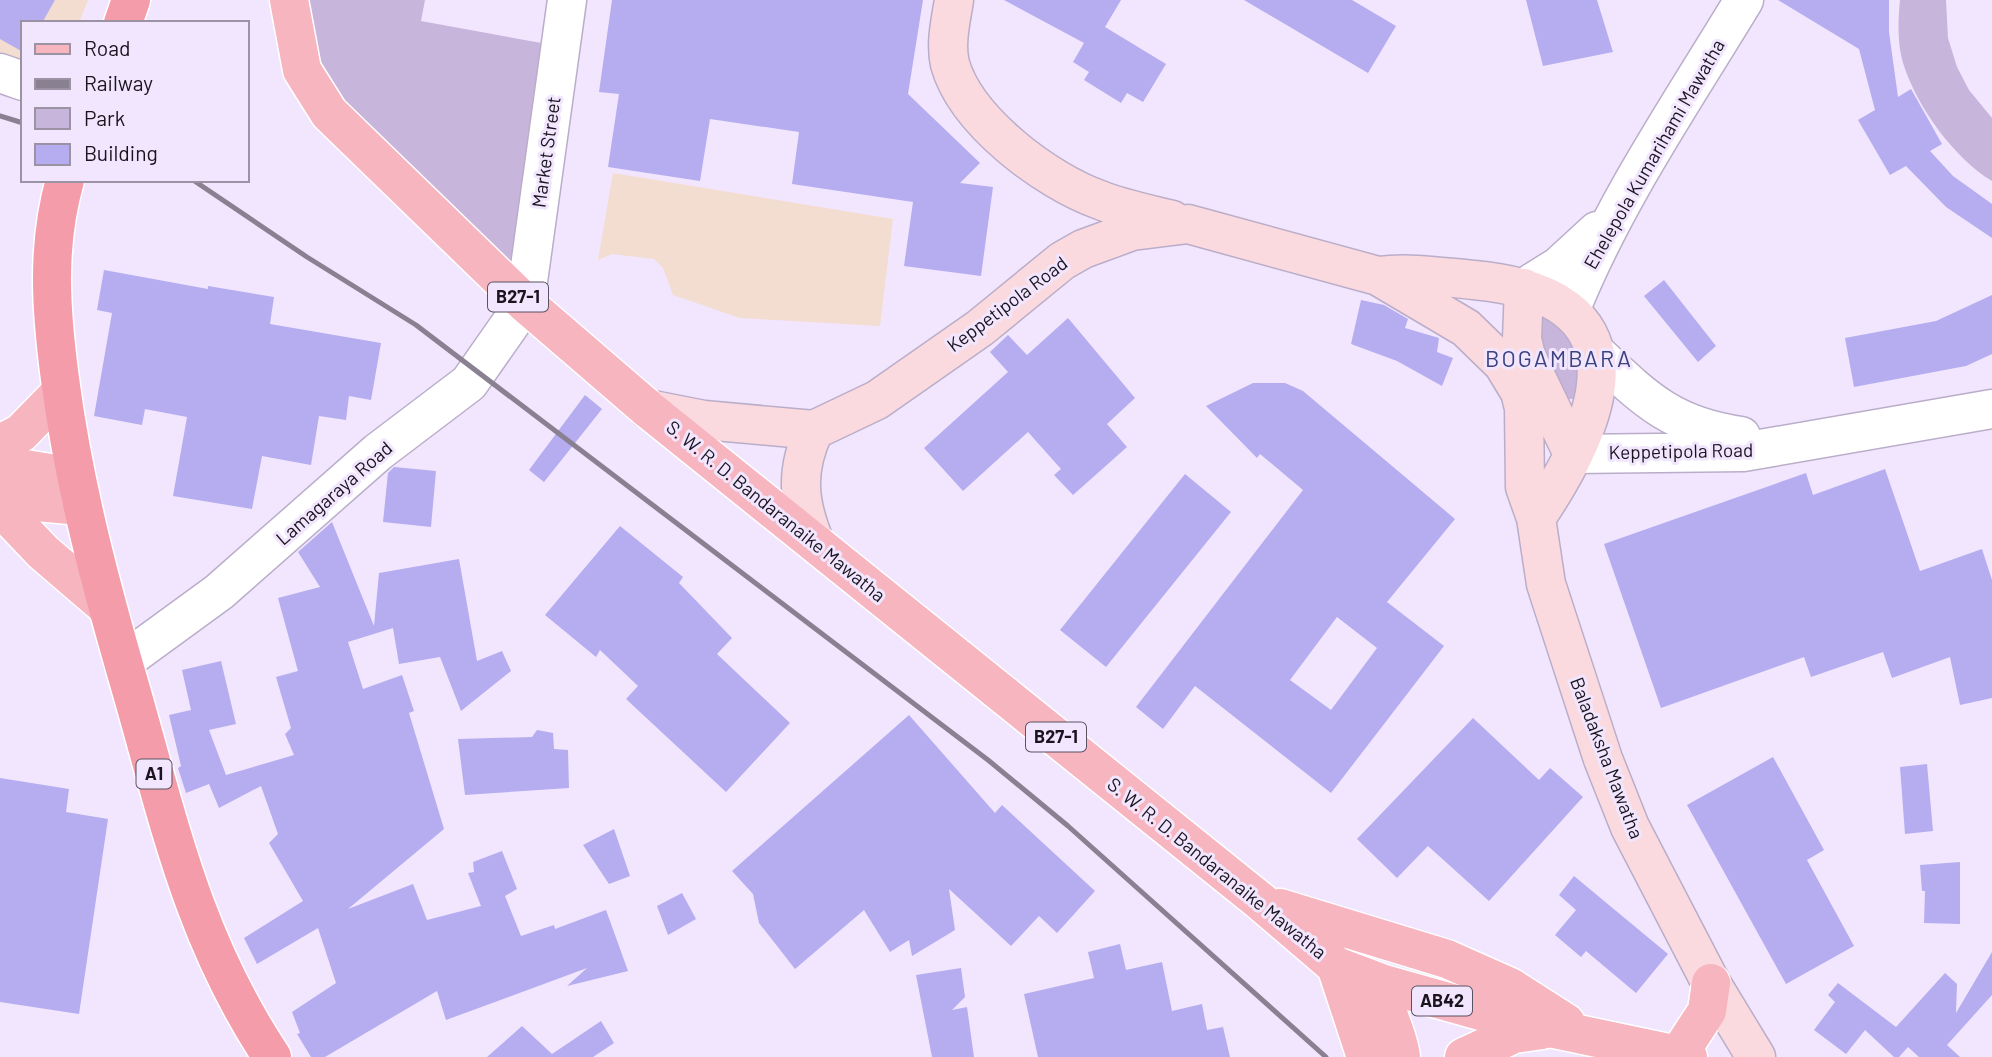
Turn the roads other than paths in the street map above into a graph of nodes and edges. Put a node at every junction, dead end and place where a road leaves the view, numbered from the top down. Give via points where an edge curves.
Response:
1 (131, 0) edge
2 (289, 0) edge
3 (567, 0) edge
4 (954, 0) edge
5 (1744, 0) edge
6 (124, 21) edge
7 (0, 73) edge
8 (21, 80) edge
9 (64, 182) edge
10 (1619, 206) junction
11 (1188, 224) junction
12 (1378, 276) junction
13 (1524, 288) junction
14 (525, 303) junction
15 (1570, 311) junction
16 (1595, 352) junction
17 (1513, 379) joint
18 (61, 392) junction
19 (648, 408) junction
20 (1992, 409) edge
21 (814, 430) junction
22 (1788, 443) junction
23 (0, 444) edge
24 (1573, 454) junction
25 (0, 465) edge
26 (78, 492) junction
27 (0, 493) edge
28 (0, 507) edge
29 (1536, 518) junction
30 (815, 543) junction
31 (107, 607) junction
32 (123, 662) junction
33 (1260, 901) junction
34 (1336, 966) junction
35 (1712, 983) junction
36 (1384, 984) junction
37 (1568, 1032) junction
38 (1683, 1056) edge
39 (272, 1057) edge
40 (1366, 1057) edge
41 (1401, 1057) edge
42 (1464, 1057) edge
43 (1756, 1057) edge

1 - 6 highway
2 - 14 main road, S. W. R. D. Bandaranaike Mawatha / B27-1 via 302,70 329,113
3 - 14 street, Market Street
4 - 11 main road via 948,37 950,62 971,103 998,132 1042,171 1098,200
5 - 10 street, Ehelepola Kumarihami Mawatha
7 - 8 street
9 - 18 highway, A1 via 54,219 50,277
10 - 13 street via 1574,255
10 - 15 street, Ehelepola Kumarihami Mawatha
11 - 12 main road, Keppetipola Road
11 - 21 main road, Keppetipola Road via 1132,231 1083,249 877,400
12 - 13 main road, Keppetipola Road via 1400,273
12 - 17 main road, Keppetipola Road via 1472,332 1492,349
13 - 15 main road, Keppetipola Road via 1550,297
13 - 24 main road via 1526,356
14 - 19 main road, S. W. R. D. Bandaranaike Mawatha / B27-1
14 - 32 street, Lamagaraya Road via 470,383 378,452 219,592
15 - 16 main road via 1580,320
16 - 22 street, Keppetipola Road via 1646,400 1681,422 1712,432
16 - 24 main road via 1597,394
17 - 29 main road, Baladaksha Mawatha via 1524,408 1525,486
18 - 23 main road via 21,433
18 - 26 highway, A1
19 - 21 main road via 716,421
19 - 30 main road, S. W. R. D. Bandaranaike Mawatha / B27-1
20 - 22 street, Keppetipola Road
21 - 30 main road via 800,470 799,493
22 - 24 street, Keppetipola Road via 1743,452
24 - 29 main road
25 - 26 main road
26 - 27 main road via 37,502
26 - 31 highway, A1
28 - 31 main road via 43,552
29 - 35 main road, Baladaksha Mawatha via 1546,584 1630,827
30 - 33 main road, S. W. R. D. Bandaranaike Mawatha / B27-1
31 - 32 highway, A1
32 - 39 highway, A1 via 182,874 230,988
33 - 34 main road, S. W. R. D. Bandaranaike Mawatha / B27-1
33 - 37 main road via 1447,959 1510,988
34 - 36 main road, AB42
34 - 40 main road
35 - 38 main road via 1702,1022
35 - 43 main road, Baladaksha Mawatha
36 - 37 main road, AB42
36 - 41 main road via 1385,1008
37 - 38 main road, AB42
37 - 42 main road, AB42 via 1514,1034

